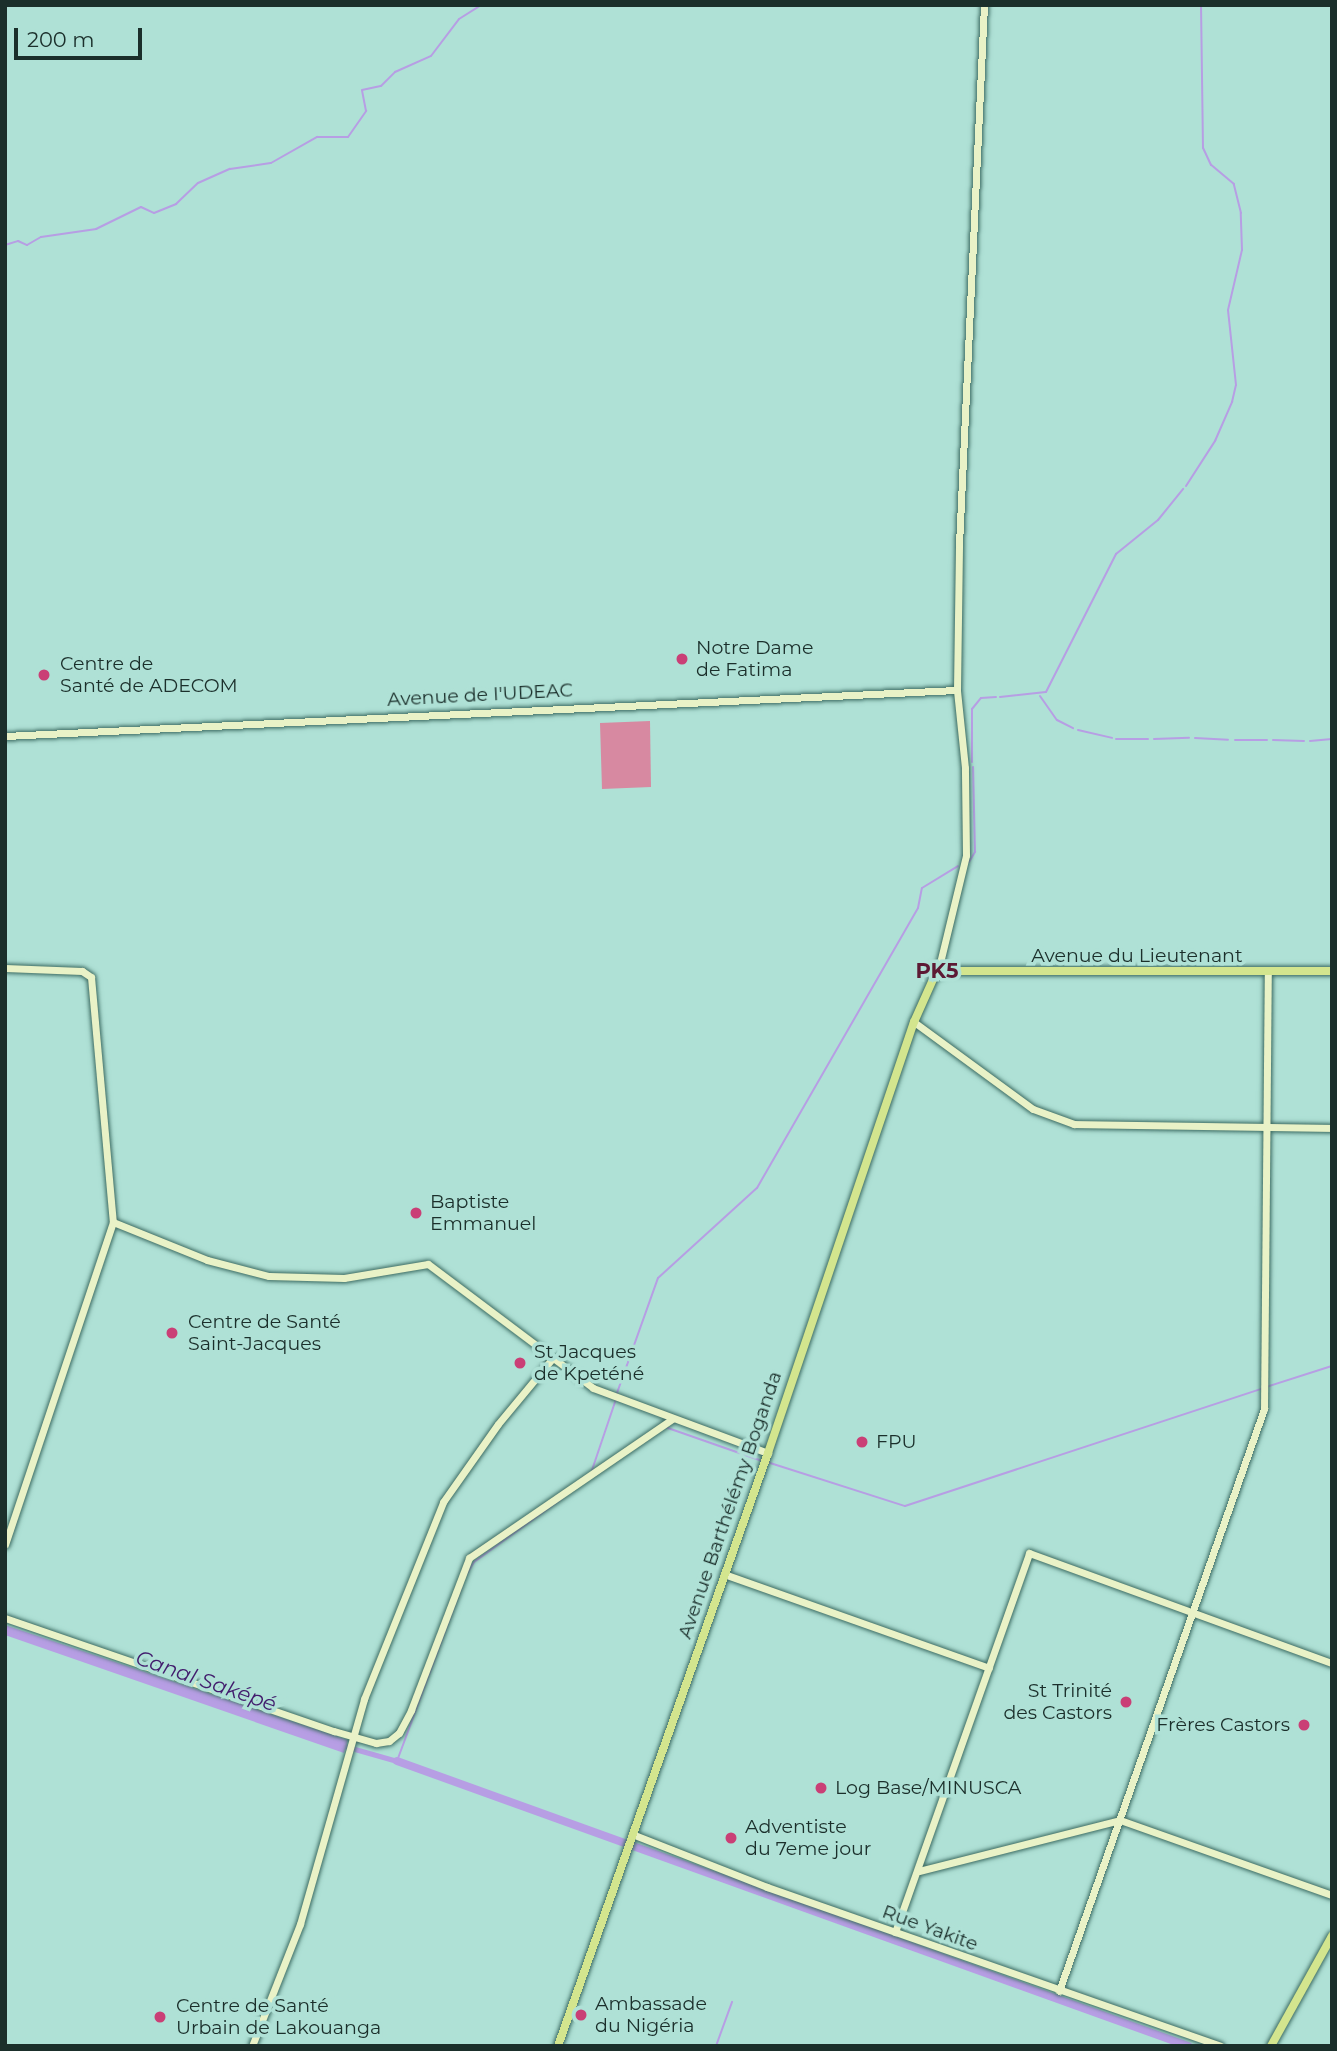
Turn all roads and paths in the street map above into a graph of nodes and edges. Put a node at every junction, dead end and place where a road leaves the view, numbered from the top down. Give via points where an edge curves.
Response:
1 (984, 5) edge
2 (957, 690) junction
3 (5, 736) edge
4 (5, 968) edge
5 (938, 971) junction
6 (1332, 971) edge
7 (1268, 972) junction
8 (914, 1022) junction
9 (1332, 1128) edge
10 (1268, 1129) junction
11 (113, 1222) junction
12 (552, 1359) junction
13 (672, 1419) junction
14 (766, 1459) junction
15 (5, 1544) edge
16 (724, 1574) junction
17 (1193, 1614) junction
18 (5, 1618) edge
19 (1332, 1663) edge
20 (989, 1668) junction
21 (352, 1736) junction
22 (1120, 1820) junction
23 (631, 1837) junction
24 (919, 1871) junction
25 (1332, 1895) edge
26 (895, 1932) junction
27 (1332, 1936) edge
28 (1059, 1991) junction
29 (252, 2046) edge
30 (558, 2046) edge
31 (1220, 2046) edge
32 (1271, 2046) edge

1 - 2 street via 960,502
2 - 3 street, Avenue de I'UDEAC
2 - 5 street via 965,768 966,855
4 - 11 street via 82,971 91,977
5 - 7 main road, Avenue du Lieutenant
5 - 8 main road, Avenue Barthélémy Boganda
6 - 7 main road, Avenue du Lieutenant
7 - 10 street
8 - 10 street via 1033,1109 1056,1119 1111,1128
8 - 14 main road, Avenue Barthélémy Boganda
9 - 10 street
10 - 17 street via 1267,1391
11 - 12 street via 207,1260 269,1276 344,1278 428,1264
11 - 15 street
12 - 13 street via 593,1388
12 - 21 street via 498,1424 443,1502
13 - 14 street
13 - 21 street via 469,1558 399,1733 376,1743
14 - 16 main road, Avenue Barthélémy Boganda
16 - 20 street
16 - 23 main road, Avenue Barthélémy Boganda
17 - 19 street
17 - 20 street via 1029,1553
17 - 22 street
18 - 21 street
20 - 24 street
21 - 29 street via 300,1924
22 - 24 street
22 - 25 street
22 - 28 street
23 - 26 street, Rue Yakite
23 - 30 main road, Avenue Barthélémy Boganda
24 - 26 street
26 - 28 street, Rue Yakite
27 - 32 main road
28 - 31 street, Rue Yakite

